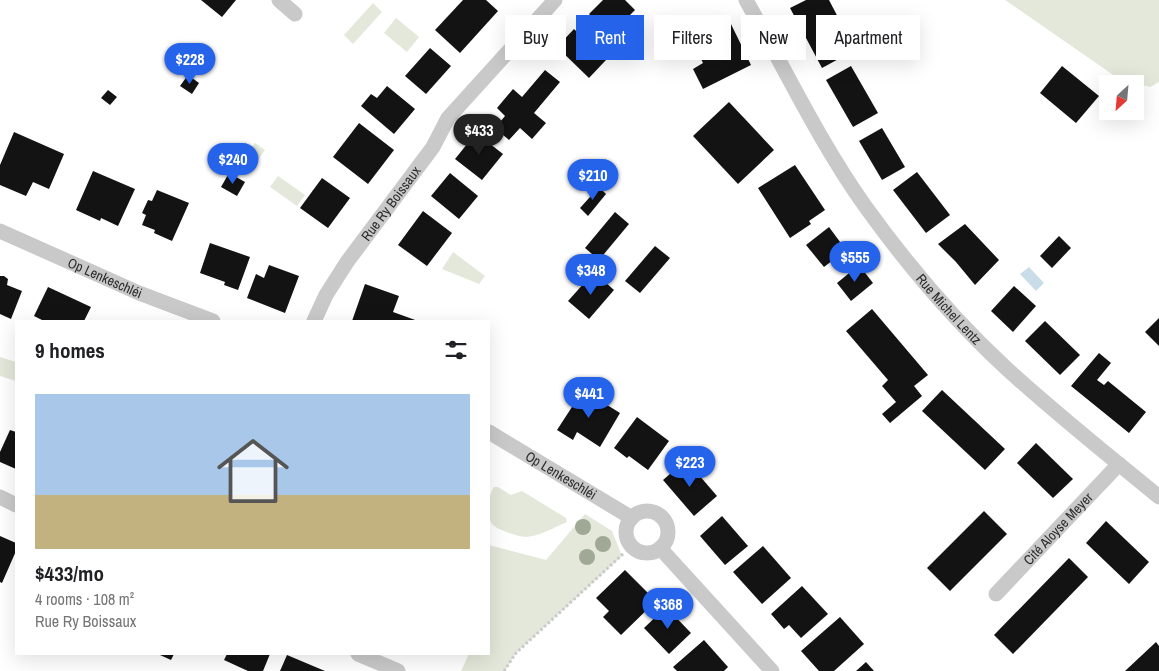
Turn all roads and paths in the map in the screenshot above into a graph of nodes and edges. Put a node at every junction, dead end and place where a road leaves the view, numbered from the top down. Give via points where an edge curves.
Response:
1 (278, 0) edge
2 (555, 0) edge
3 (746, 0) edge
4 (295, 14) dead end
5 (0, 231) edge
6 (210, 320) edge
7 (314, 320) edge
8 (490, 433) edge
9 (1119, 464) junction
10 (0, 497) edge
11 (1159, 497) edge
12 (15, 504) edge
13 (632, 518) junction
14 (660, 548) junction
15 (624, 553) dead end
16 (996, 594) dead end
17 (360, 655) edge
18 (398, 671) edge
19 (504, 671) edge
20 (772, 671) edge

1 - 4 street
2 - 7 street, Rue Ry Boissaux via 448,118 433,146 347,262
3 - 9 street, Rue Michel Lentz via 822,141 903,256 1006,368
5 - 6 street, Op Lenkeschléi via 139,293
8 - 13 street, Op Lenkeschléi
9 - 11 street, Rue Michel Lentz
9 - 16 street, Cité Aloyse Meyer
10 - 12 street
13 - 14 street via 626,529 631,546 642,552 655,552
13 - 14 street via 650,512 662,518 668,530
14 - 20 street
15 - 19 path via 516,653
17 - 18 street

